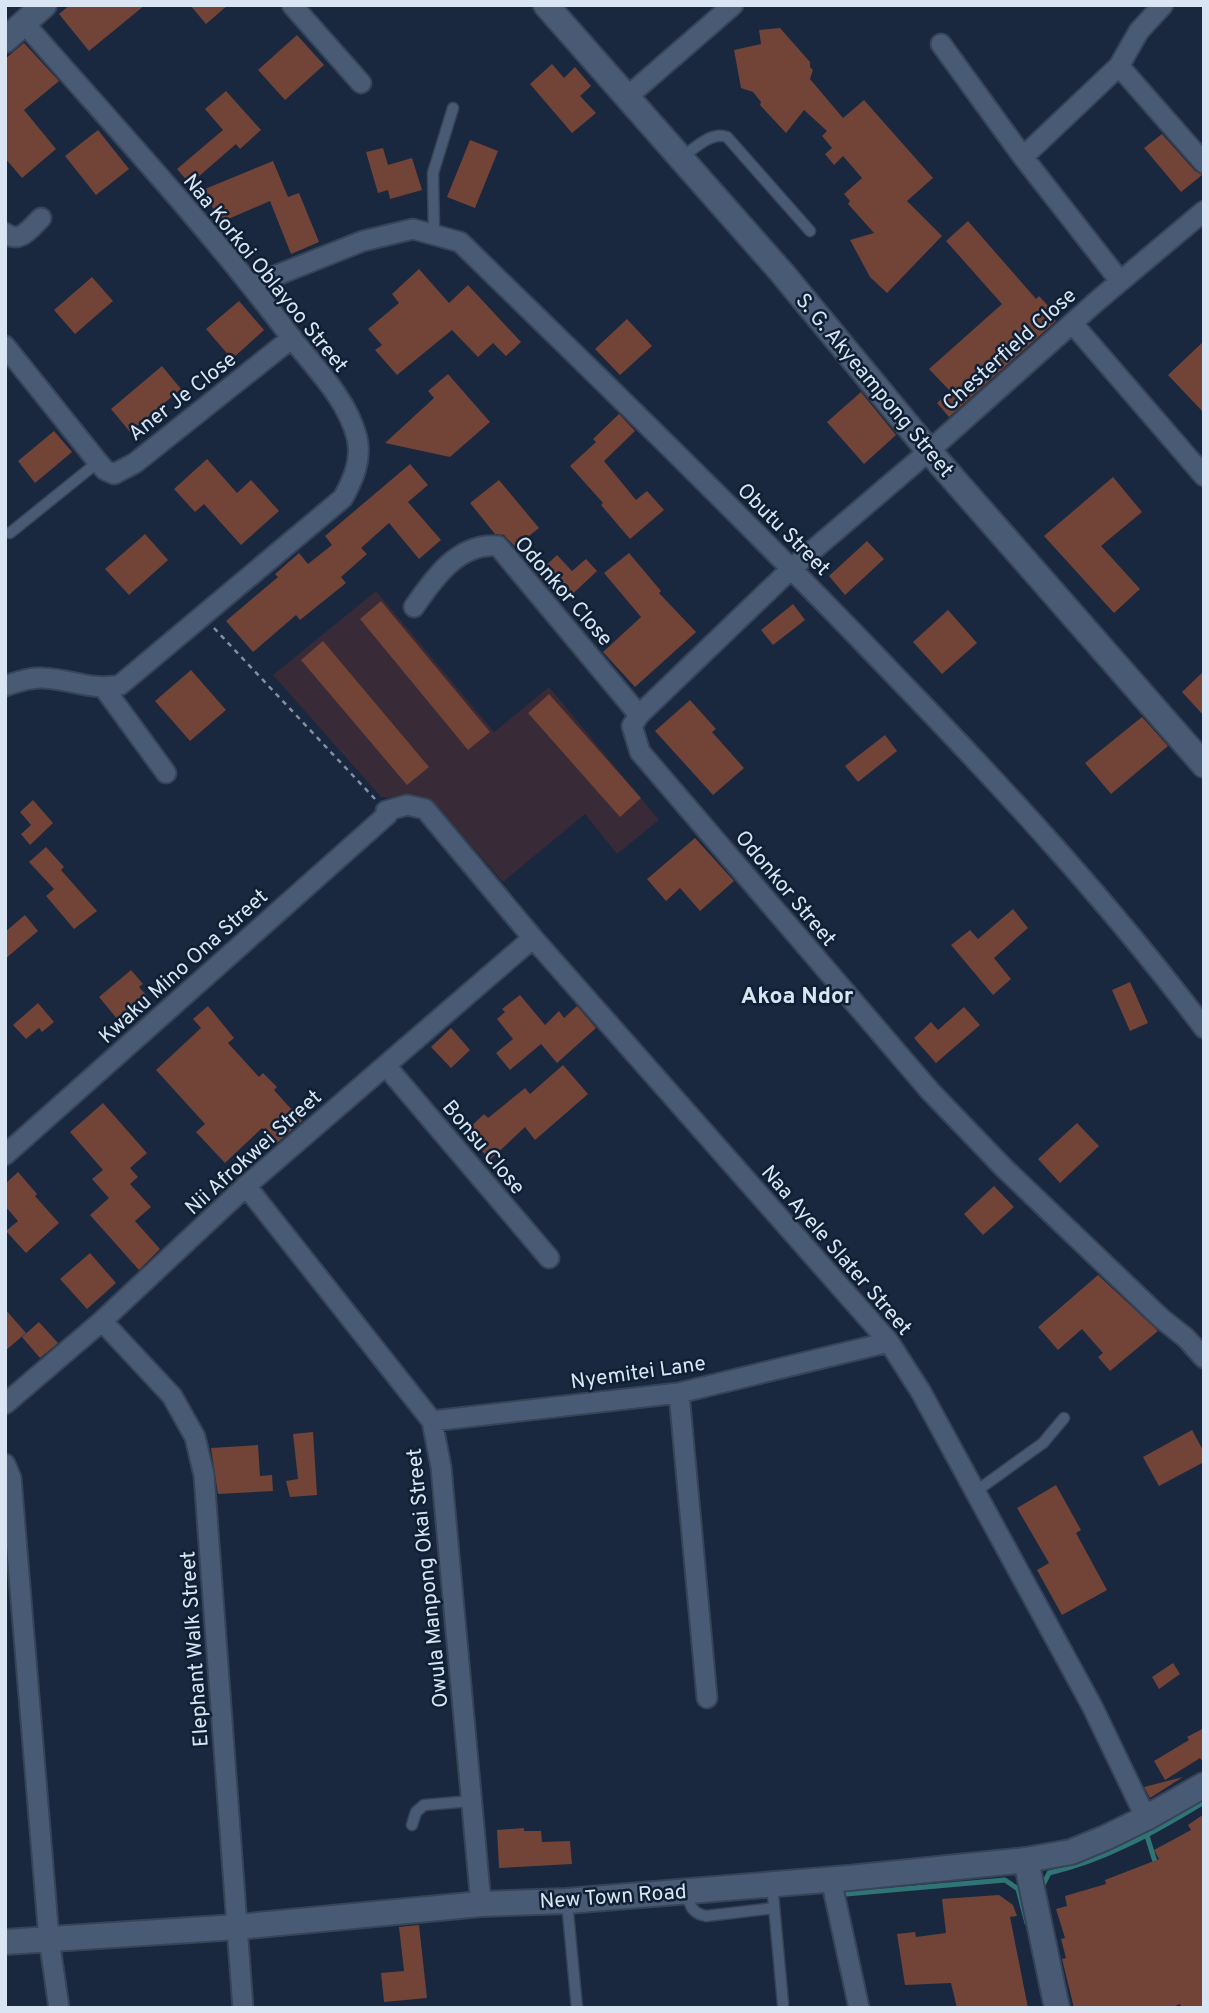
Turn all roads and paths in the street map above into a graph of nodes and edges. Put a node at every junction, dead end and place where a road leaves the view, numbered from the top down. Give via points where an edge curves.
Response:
1 (44, 5) edge
2 (292, 5) edge
3 (547, 5) edge
4 (732, 5) edge
5 (1163, 5) edge
6 (24, 23) junction
7 (5, 40) edge
8 (941, 44) dead end
9 (1119, 66) junction
10 (361, 83) dead end
11 (627, 97) junction
12 (453, 108) dead end
13 (1023, 157) junction
14 (681, 159) junction
15 (1204, 163) edge
16 (1204, 211) edge
17 (41, 218) dead end
18 (810, 231) dead end
19 (5, 233) edge
20 (434, 235) junction
21 (1120, 281) junction
22 (252, 285) junction
23 (1073, 324) junction
24 (292, 338) junction
25 (5, 346) edge
26 (929, 451) junction
27 (98, 462) junction
28 (1204, 476) edge
29 (10, 533) dead end
30 (792, 568) junction
31 (414, 607) dead end
32 (203, 615) junction
33 (5, 686) edge
34 (104, 688) junction
35 (639, 715) junction
36 (1204, 765) edge
37 (166, 773) dead end
38 (386, 811) junction
39 (533, 938) junction
40 (1204, 1028) edge
41 (386, 1066) junction
42 (5, 1155) edge
43 (246, 1186) junction
44 (549, 1258) dead end
45 (102, 1321) junction
46 (889, 1342) junction
47 (1204, 1359) edge
48 (679, 1394) junction
49 (5, 1404) edge
50 (1064, 1418) dead end
51 (432, 1421) junction
52 (5, 1464) edge
53 (975, 1492) junction
54 (707, 1698) dead end
55 (1204, 1785) edge
56 (472, 1801) junction
57 (1146, 1818) junction
58 (412, 1825) dead end
59 (1026, 1860) junction
60 (831, 1879) junction
61 (772, 1884) junction
62 (686, 1891) junction
63 (567, 1901) junction
64 (481, 1904) junction
65 (774, 1908) junction
66 (237, 1927) junction
67 (49, 1939) junction
68 (5, 1942) edge
69 (783, 2004) dead end
70 (58, 2008) edge
71 (243, 2008) edge
72 (577, 2008) edge
73 (859, 2008) edge
74 (1057, 2008) edge

1 - 6 street
2 - 10 street
3 - 11 street, S. G. Akyeampong Street
4 - 11 street
5 - 9 street via 1139,31
6 - 7 street
6 - 22 street, Naa Korkoi Oblayoo Street
8 - 13 street
9 - 13 street
9 - 15 street
11 - 14 street, S. G. Akyeampong Street
12 - 20 lane via 433,173
13 - 21 street
14 - 18 lane via 712,137 727,137
14 - 26 street, S. G. Akyeampong Street
16 - 21 street, Chesterfield Close
17 - 19 street via 20,238
20 - 22 street, Obutu Street via 413,229 363,241
20 - 30 street, Obutu Street via 460,243
21 - 23 street, Chesterfield Close
22 - 24 street, Naa Korkoi Oblayoo Street
23 - 26 street, Chesterfield Close
23 - 28 street
24 - 27 street, Aner Je Close via 128,467 114,474
24 - 32 street, Naa Korkoi Oblayoo Street via 348,415 357,439 353,480 343,498
25 - 27 street
26 - 30 street
26 - 36 street, S. G. Akyeampong Street
27 - 29 lane
30 - 35 street
30 - 40 street, Obutu Street via 980,764 1124,926
31 - 35 street, Odonkor Close via 451,561 487,545 498,546
32 - 34 street, Naa Korkoi Oblayoo Street via 120,685
32 - 38 path
33 - 34 street via 43,678
34 - 37 street
35 - 47 street, Odonkor Street via 632,726 640,752 930,1091
38 - 39 street, Naa Ayele Slater Street via 407,805 425,809
38 - 42 street, Kwaku Mino Ona Street via 388,814
39 - 41 street, Nii Afrokwei Street
39 - 46 street, Naa Ayele Slater Street
41 - 43 street, Nii Afrokwei Street
41 - 44 street, Bonsu Close
43 - 45 street, Nii Afrokwei Street
43 - 51 street, Owula Manpong Okai Street
45 - 49 street, Nii Afrokwei Street
45 - 66 street, Elephant Walk Street via 173,1396 195,1437 201,1462
46 - 48 street, Nyemitei Lane
46 - 53 street, Naa Ayele Slater Street
48 - 51 street, Nyemitei Lane
48 - 54 street
50 - 53 lane via 1043,1443
51 - 56 street, Owula Manpong Okai Street via 441,1467
52 - 67 street via 11,1478
53 - 57 street, Naa Ayele Slater Street via 1092,1706
55 - 57 street, New Town Road
56 - 58 lane via 424,1805
56 - 64 street, Owula Manpong Okai Street
57 - 59 street, New Town Road via 1072,1852
59 - 60 street, New Town Road
59 - 74 street
60 - 61 street, New Town Road
60 - 73 street
61 - 62 street, New Town Road
61 - 65 lane
62 - 63 street, New Town Road
62 - 65 lane via 691,1909 706,1916
63 - 64 street, New Town Road
63 - 72 lane
64 - 66 street, New Town Road
65 - 69 lane
66 - 67 street, New Town Road
66 - 71 street, Elephant Walk Street
67 - 68 street, New Town Road
67 - 70 street

